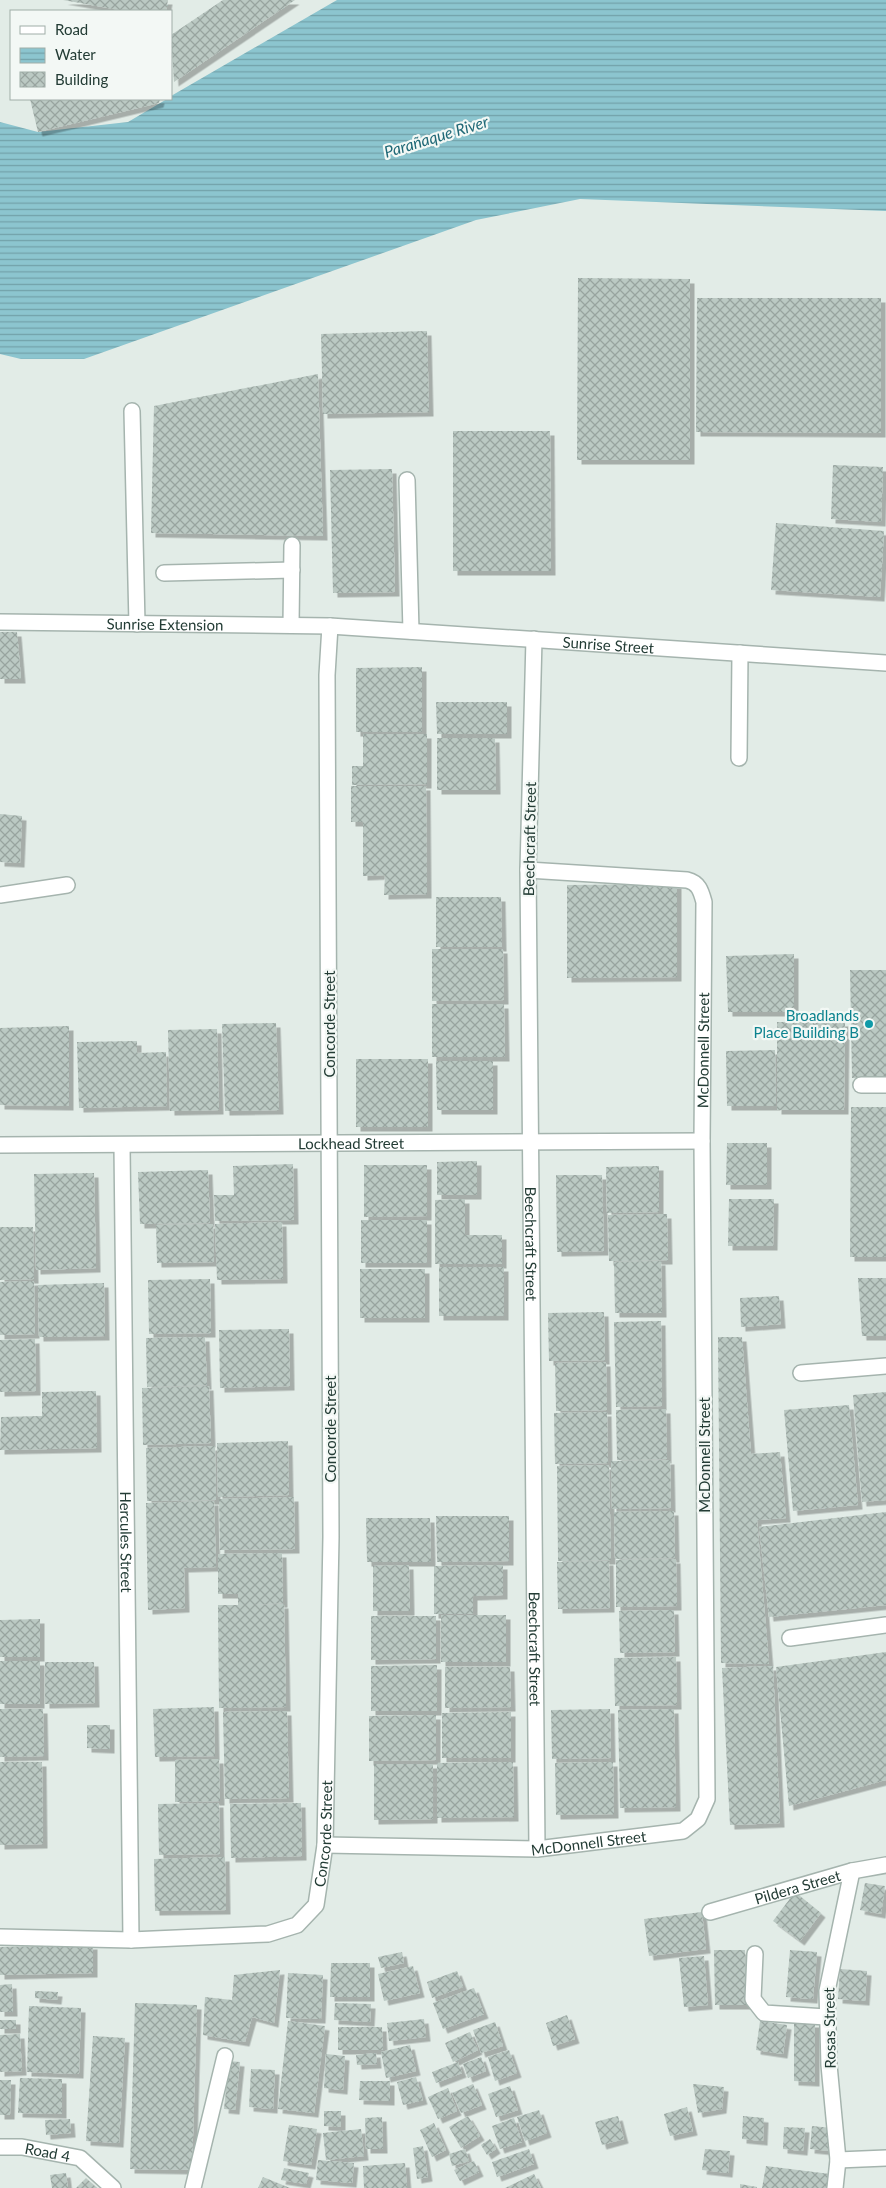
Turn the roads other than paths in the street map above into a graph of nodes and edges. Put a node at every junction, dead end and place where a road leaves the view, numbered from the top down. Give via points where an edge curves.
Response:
1 (132, 411) dead end
2 (407, 480) dead end
3 (292, 545) dead end
4 (292, 570) junction
5 (164, 573) dead end
6 (0, 622) edge
7 (137, 624) junction
8 (291, 625) junction
9 (330, 626) junction
10 (411, 631) junction
11 (534, 639) junction
12 (740, 653) junction
13 (886, 663) edge
14 (739, 758) dead end
15 (528, 870) junction
16 (67, 885) dead end
17 (0, 895) edge
18 (861, 1085) dead end
19 (886, 1085) edge
20 (702, 1141) junction
21 (329, 1142) junction
22 (529, 1143) junction
23 (0, 1145) edge
24 (122, 1146) junction
25 (886, 1366) edge
26 (802, 1373) dead end
27 (886, 1625) edge
28 (790, 1638) dead end
29 (325, 1845) junction
30 (537, 1849) junction
31 (886, 1865) edge
32 (852, 1871) junction
33 (710, 1912) dead end
34 (0, 1937) edge
35 (131, 1940) junction
36 (755, 1954) dead end
37 (826, 2017) junction
38 (225, 2056) dead end
39 (0, 2147) edge
40 (886, 2158) edge
41 (838, 2160) junction
42 (113, 2188) edge
43 (193, 2188) edge
44 (835, 2188) edge

1 - 7 street
2 - 10 street
3 - 4 street
4 - 5 street
4 - 8 street
6 - 7 street, Sunrise Extension
7 - 8 street, Sunrise Extension
8 - 9 street, Sunrise Extension
9 - 10 street, Sunrise Street
9 - 21 street, Concorde Street via 327,675
10 - 11 street, Sunrise Street
11 - 12 street, Sunrise Street
11 - 15 street, Beechcraft Street
12 - 13 street, Sunrise Street
12 - 14 street
15 - 20 street, McDonnell Street via 687,880 699,886 704,902
15 - 22 street, Beechcraft Street
16 - 17 street
18 - 19 street
20 - 22 street, Lockhead Street
20 - 30 street, McDonnell Street via 707,1799 698,1818 683,1830
21 - 22 street, Lockhead Street
21 - 24 street, Lockhead Street
21 - 29 street, Concorde Street via 331,1537
22 - 30 street, Beechcraft Street
23 - 24 street, Lockhead Street
24 - 35 street, Hercules Street
25 - 26 street
27 - 28 street
29 - 30 street, McDonnell Street
29 - 35 street, Concorde Street via 316,1905 297,1926 268,1934
31 - 32 street, Pildera Street
32 - 33 street, Pildera Street
32 - 37 street, Rosas Street via 826,1991
34 - 35 street, Concorde Street
36 - 37 street via 753,1999 764,2013
37 - 41 street, Rosas Street
38 - 43 street
39 - 42 street, Road 4 via 22,2147 80,2158
40 - 41 street
41 - 44 street, Rosas Street

